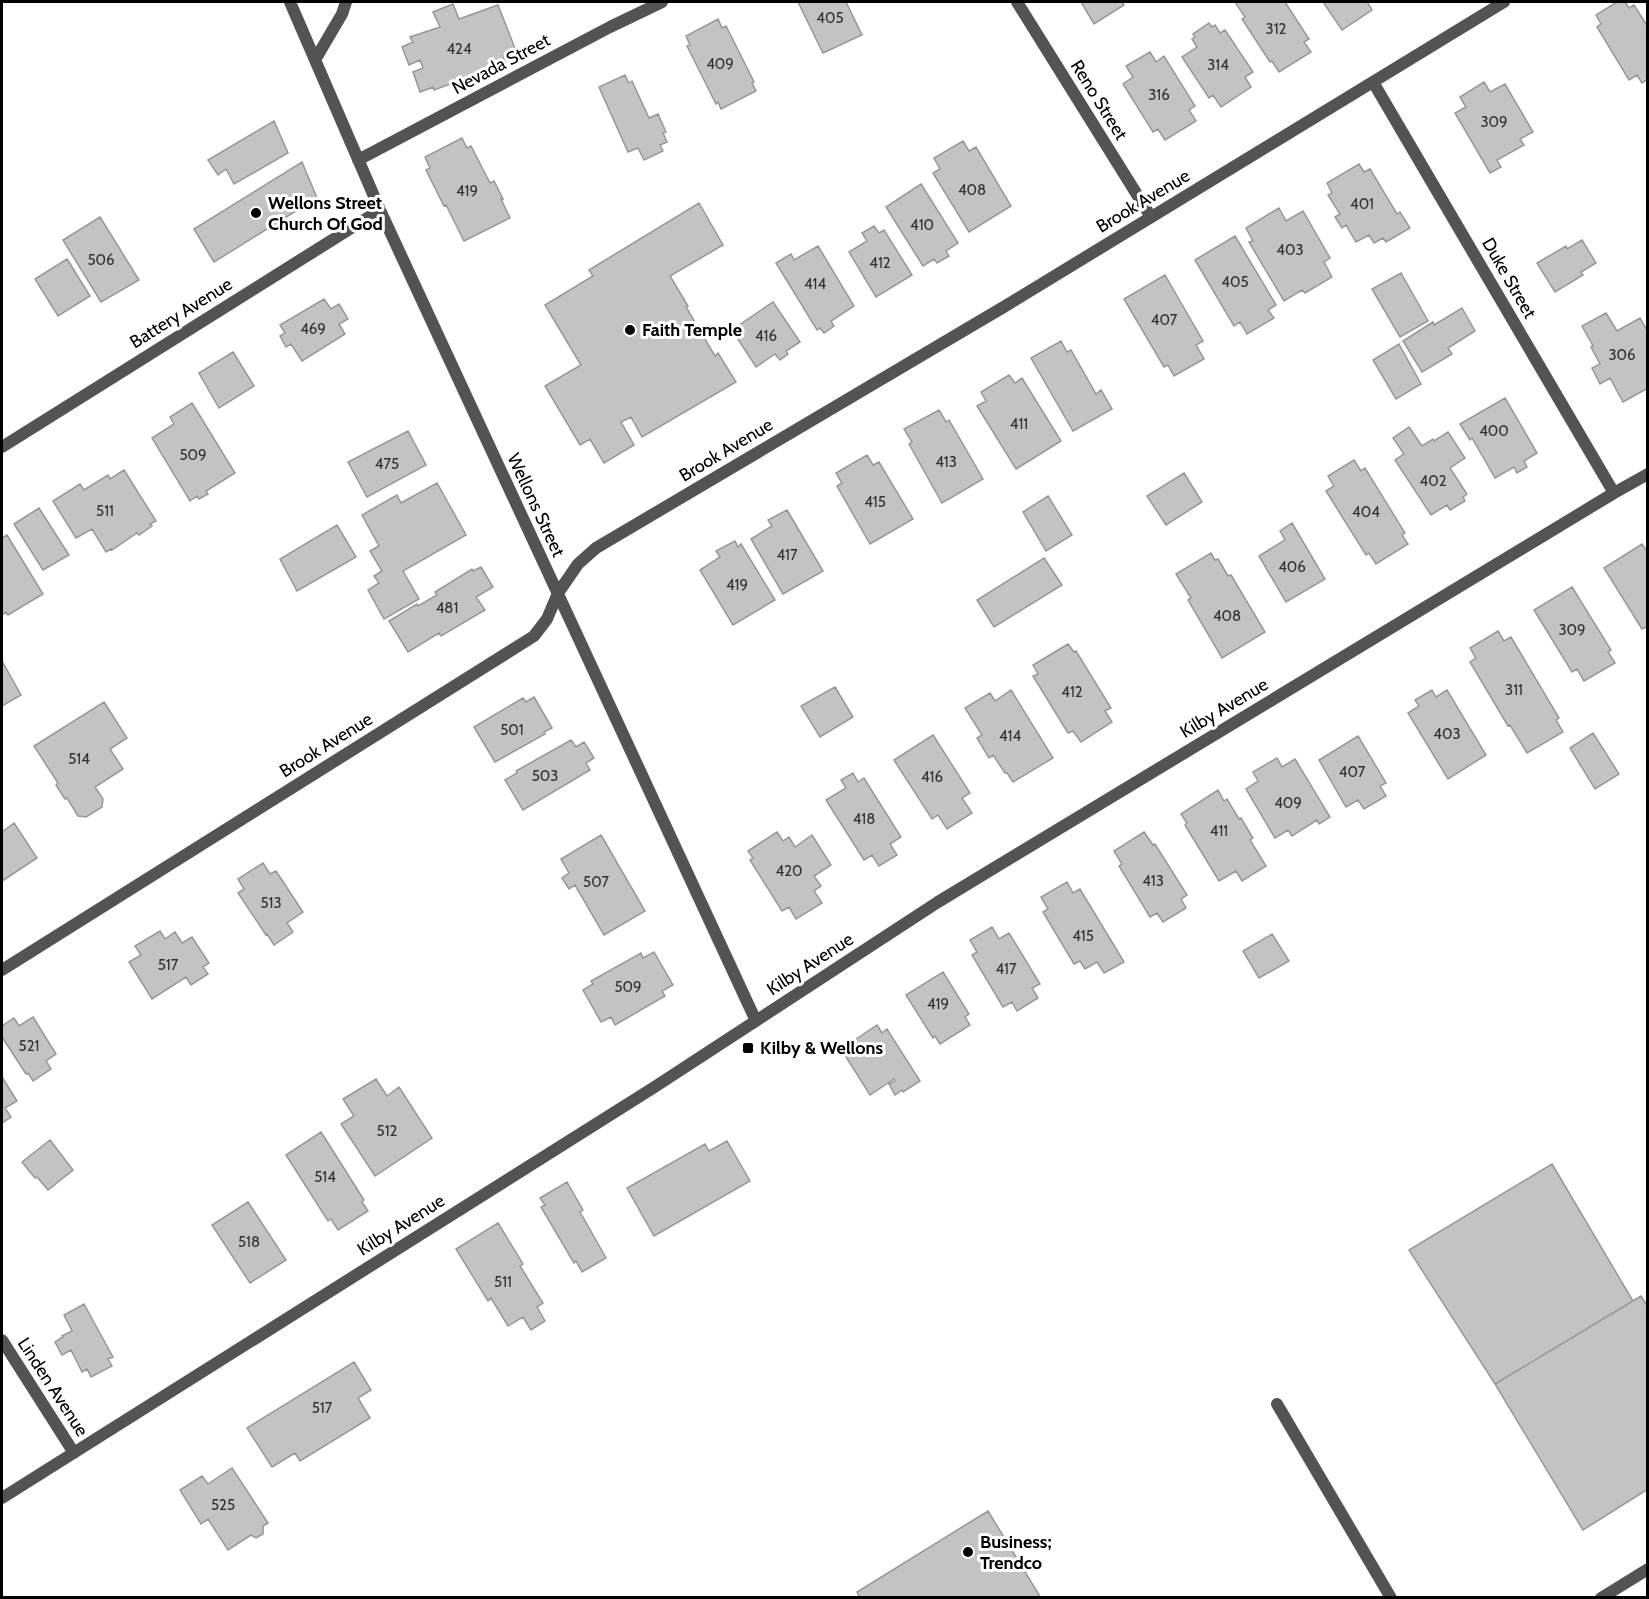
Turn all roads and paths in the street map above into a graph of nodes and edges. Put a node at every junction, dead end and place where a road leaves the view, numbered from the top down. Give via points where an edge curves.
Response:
1 (290, 2) edge
2 (346, 2) edge
3 (662, 2) edge
4 (1017, 2) edge
5 (1504, 2) edge
6 (315, 60) junction
7 (1373, 82) junction
8 (358, 160) junction
9 (380, 210) junction
10 (1151, 217) junction
11 (2, 447) edge
12 (1647, 474) edge
13 (1614, 493) junction
14 (558, 593) junction
15 (2, 970) edge
16 (756, 1021) junction
17 (2, 1340) edge
18 (1277, 1404) dead end
19 (74, 1453) junction
20 (2, 1498) edge
21 (1647, 1569) edge
22 (1391, 1598) edge
23 (1601, 1598) edge

1 - 6 street, Wellons Street
2 - 6 street
3 - 8 street, Nevada Street
4 - 10 street, Reno Street
5 - 7 street, Brook Avenue
6 - 8 street, Wellons Street
7 - 10 street, Brook Avenue
7 - 13 street, Duke Street
8 - 9 street, Wellons Street
9 - 11 street, Battery Avenue
9 - 14 street, Wellons Street
10 - 14 street, Brook Avenue via 596,548 578,564
12 - 13 street, Kilby Avenue
13 - 16 street, Kilby Avenue via 938,902
14 - 15 street, Brook Avenue via 547,619 534,636
14 - 16 street, Wellons Street
16 - 19 street, Kilby Avenue
17 - 19 street, Linden Avenue
18 - 22 street
19 - 20 street, Kilby Avenue
21 - 23 street

